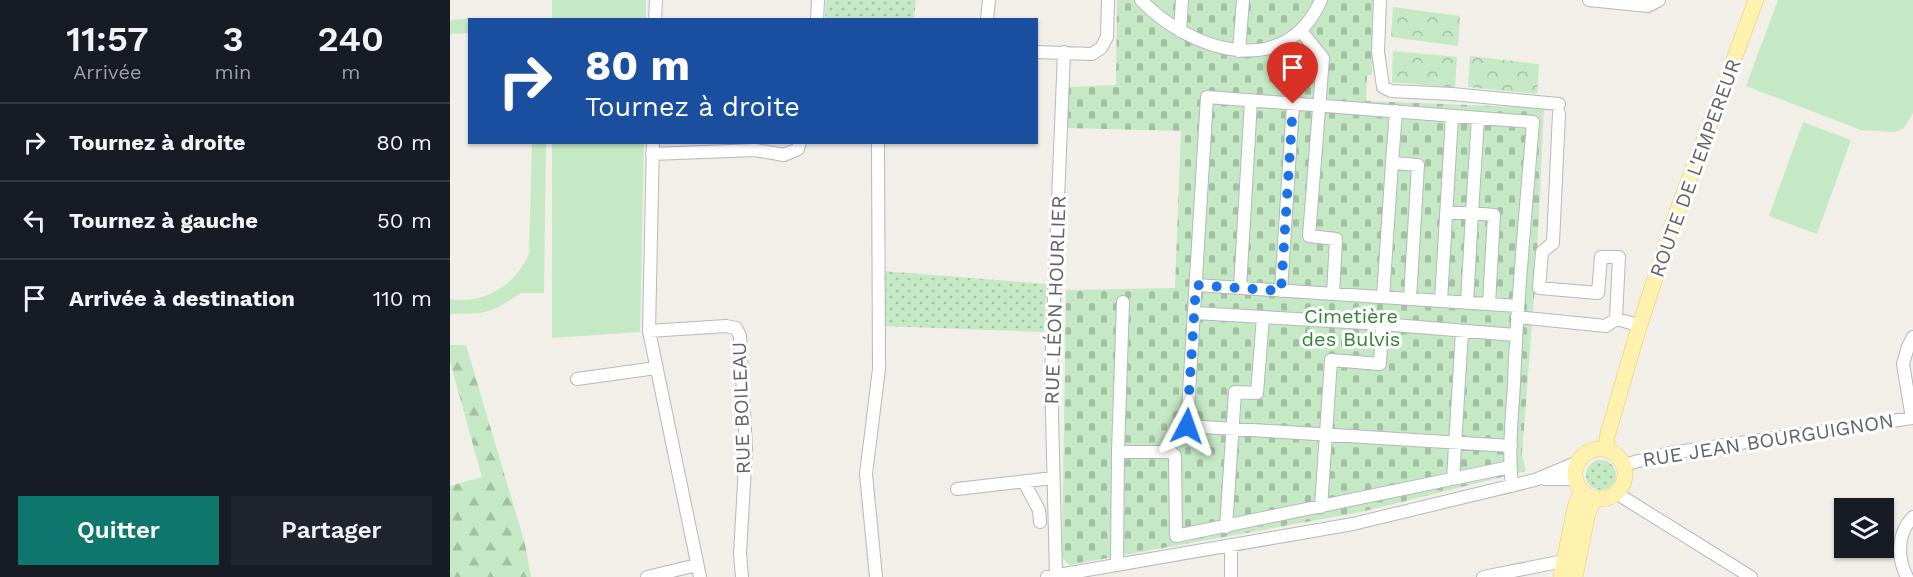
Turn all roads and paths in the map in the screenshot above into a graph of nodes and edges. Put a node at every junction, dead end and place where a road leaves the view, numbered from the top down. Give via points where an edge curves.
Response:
1 (656, 0) edge
2 (818, 0) edge
3 (989, 0) edge
4 (1108, 0) edge
5 (1141, 0) edge
6 (1182, 0) edge
7 (1243, 0) edge
8 (1321, 0) edge
9 (1380, 0) edge
10 (1589, 0) edge
11 (1659, 0) edge
12 (1756, 0) edge
13 (655, 18) edge
14 (817, 18) edge
15 (987, 18) edge
16 (1180, 31) junction
17 (1301, 31) junction
18 (1239, 51) junction
19 (1038, 52) edge
20 (1064, 52) junction
21 (1251, 101) junction
22 (1293, 104) junction
23 (1319, 106) junction
24 (1396, 111) junction
25 (1452, 116) junction
26 (1478, 118) junction
27 (799, 144) edge
28 (878, 144) edge
29 (652, 148) edge
30 (1392, 164) junction
31 (1446, 213) junction
32 (1472, 213) junction
33 (1196, 285) junction
34 (1240, 288) junction
35 (1281, 291) junction
36 (1333, 294) junction
37 (1383, 297) junction
38 (1410, 299) junction
39 (1441, 301) junction
40 (1123, 302) dead end
41 (1467, 303) junction
42 (1489, 304) junction
43 (1517, 311) junction
44 (1195, 313) junction
45 (1263, 317) junction
46 (1616, 319) junction
47 (1382, 324) junction
48 (1633, 330) junction
49 (1462, 331) junction
50 (649, 332) junction
51 (1515, 335) junction
52 (1913, 337) edge
53 (656, 368) junction
54 (577, 379) dead end
55 (1912, 418) edge
56 (1232, 429) junction
57 (1326, 435) junction
58 (1455, 443) junction
59 (1511, 446) junction
60 (1607, 450) junction
61 (1591, 451) junction
62 (1118, 452) junction
63 (1578, 462) junction
64 (1623, 465) junction
65 (1510, 467) junction
66 (1053, 478) junction
67 (1453, 479) junction
68 (1535, 480) junction
69 (1024, 482) junction
70 (1512, 486) junction
71 (957, 489) dead end
72 (1584, 490) junction
73 (1616, 493) junction
74 (1321, 507) junction
75 (1913, 517) edge
76 (1040, 522) dead end
77 (1226, 527) junction
78 (1231, 544) junction
79 (1564, 561) junction
80 (1117, 564) junction
81 (698, 571) edge
82 (1051, 576) edge
83 (647, 577) edge
84 (742, 577) edge
85 (876, 577) edge
86 (1232, 577) edge
87 (1483, 577) edge
88 (1562, 577) edge
89 (1575, 577) edge
90 (1751, 577) edge
91 (1907, 577) edge

1 - 13 street
2 - 14 street
3 - 15 street
4 - 20 street via 1107,38 1101,48 1092,54
5 - 16 street
6 - 16 street
7 - 18 street
8 - 17 street
9 - 46 street via 1378,52 1383,87 1391,91 1452,94 1559,108 1553,243 1542,252 1539,288 1598,293 1601,257 1618,257
10 - 11 street via 1648,6
12 - 48 main road, ROUTE DE L'EMPEREUR
16 - 18 street
17 - 18 street via 1264,49
17 - 23 street via 1323,58
19 - 20 street
20 - 66 street, RUE LÉON HOURLIER via 1051,374
21 - 22 street
21 - 33 street via 1207,97
21 - 34 street
22 - 23 street
22 - 35 street
23 - 24 street
23 - 36 street via 1310,236 1336,238
24 - 25 street
24 - 30 street
25 - 26 street
25 - 31 street
26 - 32 street
26 - 43 street via 1533,122
27 - 29 street via 798,149 784,155 754,150
28 - 85 street via 879,369 866,474
29 - 50 street
30 - 37 street
30 - 38 street via 1419,165
31 - 32 street
31 - 39 street
32 - 41 street
32 - 42 street via 1494,215
33 - 34 street
33 - 44 street
34 - 35 street
35 - 36 street
36 - 37 street
37 - 38 street
38 - 39 street
39 - 41 street
40 - 62 street
41 - 42 street
42 - 43 street
43 - 46 street via 1606,326
43 - 51 street
44 - 45 street
44 - 56 street via 1187,426
45 - 47 street
45 - 56 street via 1257,393 1235,392
46 - 48 street
47 - 49 street
47 - 57 street via 1380,364 1331,360
48 - 60 main road, ROUTE DE L'EMPEREUR
48 - 61 main road, ROUTE DE L'EMPEREUR
49 - 51 street
49 - 58 street
50 - 53 street
50 - 84 street, RUE BOILEAU via 726,326 736,328 740,336 746,448
51 - 59 street
52 - 55 street via 1903,364
53 - 54 street
53 - 81 street
55 - 64 street, RUE JEAN BOURGUIGNON via 1670,453
56 - 57 street
56 - 77 street
57 - 58 street
57 - 74 street
58 - 59 street
58 - 67 street
59 - 65 street
60 - 61 main road
60 - 64 main road
61 - 63 main road
62 - 77 street via 1171,452 1174,456 1176,536
62 - 80 street
63 - 68 street
63 - 72 main road via 1576,470
64 - 73 main road via 1624,480
65 - 67 street
65 - 70 street
66 - 69 street
66 - 82 street, RUE LÉON HOURLIER
67 - 74 street
68 - 70 street
68 - 72 street
69 - 71 street
69 - 76 street via 1039,510
70 - 78 street via 1353,524
72 - 73 main road via 1609,497
72 - 79 main road via 1575,507
72 - 89 main road via 1588,512
73 - 90 street
74 - 77 street
75 - 91 street via 1902,535 1900,548 1901,567
78 - 80 street
78 - 86 street
79 - 87 street
79 - 88 main road
80 - 82 street
81 - 83 street

